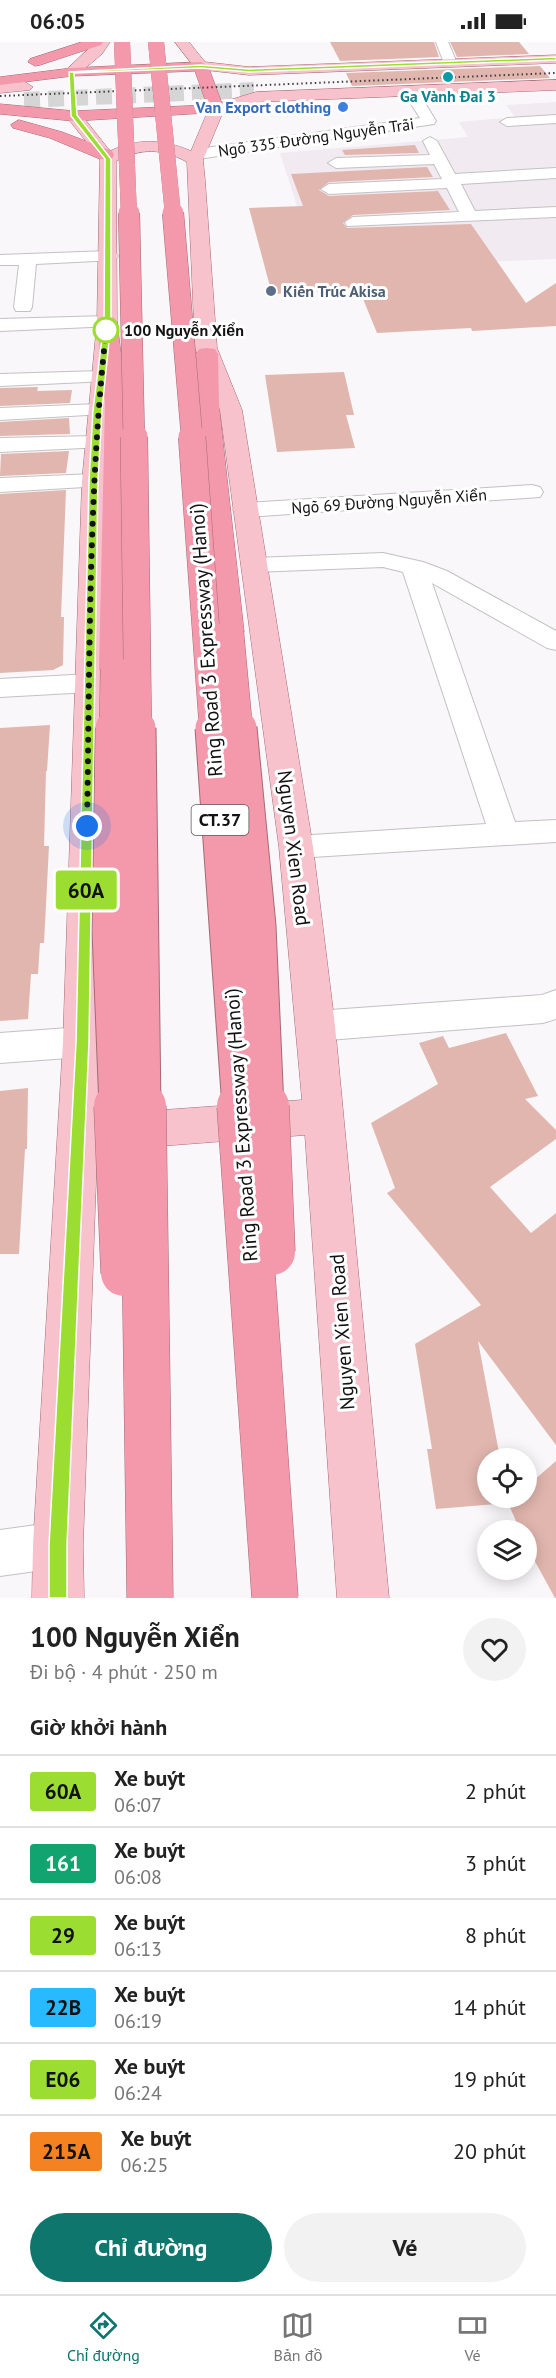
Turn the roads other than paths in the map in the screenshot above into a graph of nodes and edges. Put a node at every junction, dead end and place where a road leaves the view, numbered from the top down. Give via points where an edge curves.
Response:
1 (96, 42) edge
2 (103, 42) edge
3 (122, 42) edge
4 (156, 42) edge
5 (182, 42) edge
6 (442, 42) edge
7 (256, 55) tunnel mouth
8 (556, 59) edge
9 (450, 63) junction
10 (201, 66) junction
11 (556, 66) edge
12 (311, 68) junction
13 (72, 72) junction
14 (556, 77) edge
15 (0, 80) edge
16 (252, 84) junction
17 (556, 85) edge
18 (404, 91) junction
19 (309, 95) junction
20 (73, 104) junction
21 (1, 109) edge
22 (216, 109) junction
23 (267, 111) tunnel mouth
24 (556, 119) edge
25 (507, 122) dead end
26 (226, 128) dead end
27 (206, 136) junction
28 (430, 141) dead end
29 (197, 157) junction
30 (440, 159) junction
31 (513, 159) dead end
32 (336, 164) dead end
33 (108, 168) junction
34 (556, 173) edge
35 (524, 175) junction
36 (453, 181) junction
37 (329, 189) dead end
38 (556, 212) edge
39 (470, 216) junction
40 (353, 222) dead end
41 (0, 249) edge
42 (109, 251) junction
43 (0, 260) edge
44 (28, 260) junction
45 (23, 307) dead end
46 (107, 322) junction
47 (0, 325) edge
48 (207, 354) junction
49 (101, 377) junction
50 (0, 380) edge
51 (98, 410) junction
52 (0, 414) edge
53 (96, 442) junction
54 (0, 445) edge
55 (94, 481) junction
56 (0, 484) edge
57 (532, 492) dead end
58 (245, 510) junction
59 (254, 565) junction
60 (414, 567) junction
61 (556, 641) edge
62 (102, 676) junction
63 (0, 688) edge
64 (556, 831) edge
65 (504, 833) junction
66 (296, 847) junction
67 (556, 1004) edge
68 (316, 1026) junction
69 (82, 1042) junction
70 (0, 1048) edge
71 (325, 1116) junction
72 (131, 1130) junction
73 (78, 1135) junction
74 (58, 1545) junction
75 (0, 1553) edge
76 (58, 1598) edge
77 (129, 1598) edge
78 (137, 1598) edge
79 (150, 1598) edge
80 (275, 1598) edge
81 (287, 1598) edge
82 (363, 1598) edge

1 - 15 highway
2 - 13 main road
3 - 79 highway, bridge via 134,328
4 - 80 highway, Ring Road 3 Expressway (Hanoi) / CT.37, bridge via 184,325
5 - 10 main road
6 - 9 street
7 - 12 main road
8 - 9 main road
9 - 12 main road
10 - 13 highway
10 - 16 main road
10 - 22 highway
11 - 16 main road
12 - 16 main road
13 - 15 highway
13 - 20 highway
14 - 16 main road
15 - 21 main road via 25,94
15 - 21 highway via 38,83 50,92
16 - 19 main road
16 - 22 main road
17 - 18 main road
18 - 19 main road
18 - 29 street, Ngõ 335 Đường Nguyễn Trãi via 417,100 429,120
19 - 23 main road
20 - 21 highway
20 - 22 highway
20 - 33 main road
21 - 33 highway via 56,135
22 - 27 main road, Nguyen Xien Road
24 - 25 street
26 - 27 main road
27 - 29 main road, Nguyen Xien Road
28 - 30 street
29 - 33 main road via 176,148 129,149
29 - 48 main road, Nguyen Xien Road
30 - 32 street
30 - 36 street
31 - 35 street
33 - 42 main road
33 - 72 main road via 124,196 128,473 125,791
34 - 35 street
35 - 36 street
36 - 37 street
36 - 39 street
38 - 39 street
39 - 40 street
41 - 42 street
42 - 44 street
42 - 46 main road
43 - 44 street
44 - 45 street
46 - 47 street
46 - 49 main road
46 - 62 highway via 116,403
48 - 58 main road, Nguyen Xien Road via 231,410
48 - 81 highway, bridge via 208,406 258,926
49 - 50 street
49 - 51 main road
51 - 52 street
51 - 53 main road
53 - 54 street
53 - 55 main road
55 - 56 street
55 - 62 main road
57 - 58 street, Ngõ 69 Đường Nguyễn Xiển
58 - 59 main road, Nguyen Xien Road
59 - 60 street via 383,560
59 - 66 main road, Nguyen Xien Road
60 - 61 street via 438,576
60 - 65 street
62 - 63 street
62 - 69 main road
62 - 78 highway, bridge
64 - 65 street
65 - 66 street
66 - 68 main road, Nguyen Xien Road
67 - 68 street via 543,1009
68 - 71 main road, Nguyen Xien Road
69 - 70 street
69 - 73 main road
71 - 72 main road
71 - 82 main road, Nguyen Xien Road
72 - 73 main road
72 - 77 main road
73 - 74 main road
74 - 75 street
74 - 76 main road

